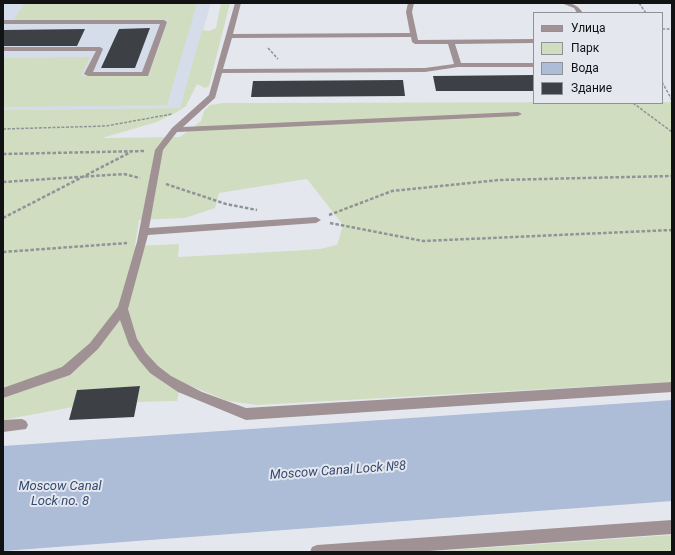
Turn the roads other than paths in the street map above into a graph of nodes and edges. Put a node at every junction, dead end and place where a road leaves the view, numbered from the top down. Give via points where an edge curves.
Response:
1 (238, 3) edge
2 (411, 3) edge
3 (564, 3) edge
4 (579, 12) edge
5 (3, 22) edge
6 (413, 35) junction
7 (230, 36) junction
8 (451, 41) junction
9 (533, 41) edge
10 (3, 49) edge
11 (458, 65) junction
12 (533, 65) edge
13 (220, 71) junction
14 (518, 114) dead end
15 (175, 130) junction
16 (316, 220) road end
17 (142, 237) junction
18 (123, 309) junction
19 (672, 387) edge
20 (3, 393) edge
21 (22, 425) dead end
22 (3, 426) edge
23 (672, 527) edge
24 (317, 552) edge

1 - 7 street
2 - 6 street via 409,12
3 - 4 street via 576,7
5 - 10 street via 164,22 145,74 88,74 100,49
6 - 7 street
6 - 8 street via 415,42
7 - 13 street
8 - 9 street
8 - 11 street
11 - 12 street
11 - 13 street via 425,70
13 - 15 street via 212,96
14 - 15 street
15 - 17 street via 159,150
16 - 17 street
17 - 18 street
18 - 19 street via 132,341 148,365 180,388 246,414
18 - 20 street via 94,346 66,371
21 - 22 street
23 - 24 street

